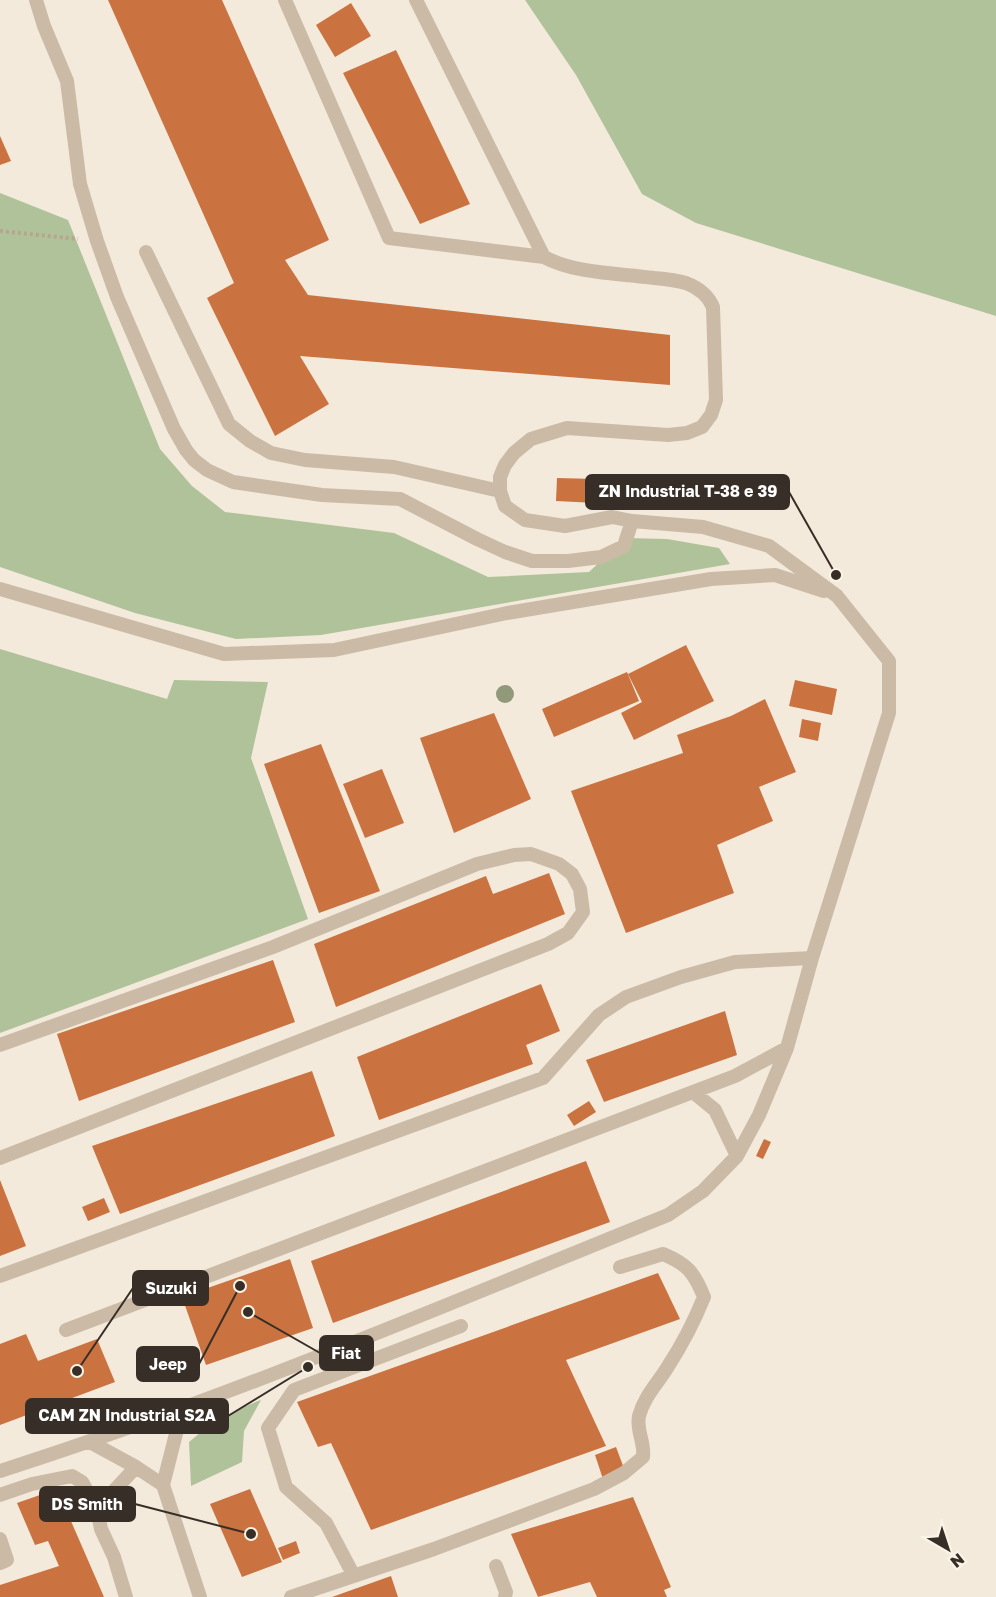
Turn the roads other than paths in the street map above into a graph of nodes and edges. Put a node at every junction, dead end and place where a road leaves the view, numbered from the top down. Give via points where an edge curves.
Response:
1 (36, 0) edge
2 (285, 0) edge
3 (416, 0) edge
4 (146, 252) dead end
5 (544, 257) junction
6 (500, 490) junction
7 (632, 521) junction
8 (0, 588) edge
9 (837, 596) junction
10 (812, 958) junction
11 (0, 1045) edge
12 (787, 1048) junction
13 (693, 1092) junction
14 (737, 1156) junction
15 (0, 1158) edge
16 (620, 1268) dead end
17 (0, 1276) edge
18 (461, 1326) dead end
19 (66, 1330) dead end
20 (182, 1410) junction
21 (90, 1442) junction
22 (136, 1467) junction
23 (0, 1471) edge
24 (163, 1485) junction
25 (0, 1495) edge
26 (97, 1509) junction
27 (0, 1539) edge
28 (0, 1563) edge
29 (496, 1566) dead end
30 (354, 1576) junction
31 (126, 1597) edge
32 (200, 1597) edge
33 (291, 1597) edge
34 (505, 1597) edge

1 - 7 lane via 67,81 80,184 97,241 174,429 194,460 233,482 322,495 400,499 487,544 532,561 601,557 624,546
2 - 5 lane via 389,238
3 - 5 lane
4 - 6 lane via 229,424 250,441 271,453 305,460 394,467
5 - 6 lane via 580,269 678,281 709,297 715,319 716,400 702,427 687,433 567,428 531,439 505,465
6 - 7 lane via 505,506 525,520 565,526 612,517
7 - 9 lane via 703,527 769,546
8 - 9 lane via 224,654 334,650 507,613 711,579 775,575
9 - 10 lane via 889,661 889,713
10 - 12 lane
10 - 17 lane via 735,962 626,998 599,1015 543,1078
11 - 15 lane via 273,947 477,864 531,854 559,864 572,874 580,890 584,912 568,933 548,944
12 - 13 lane via 735,1076
12 - 14 lane
13 - 14 lane via 715,1110
13 - 19 lane
14 - 20 lane via 703,1191 668,1215
16 - 30 lane via 663,1254 682,1262 697,1280 704,1297 694,1322 647,1394 638,1428 645,1448 643,1457 624,1473 594,1489
18 - 30 lane via 294,1390 268,1428 286,1487 326,1523
20 - 21 lane
20 - 24 lane
21 - 22 lane
21 - 23 lane
22 - 24 lane
22 - 26 lane
24 - 32 lane
25 - 26 lane via 72,1476 82,1482
26 - 31 lane
27 - 28 lane via 7,1560
29 - 34 lane
30 - 33 lane

